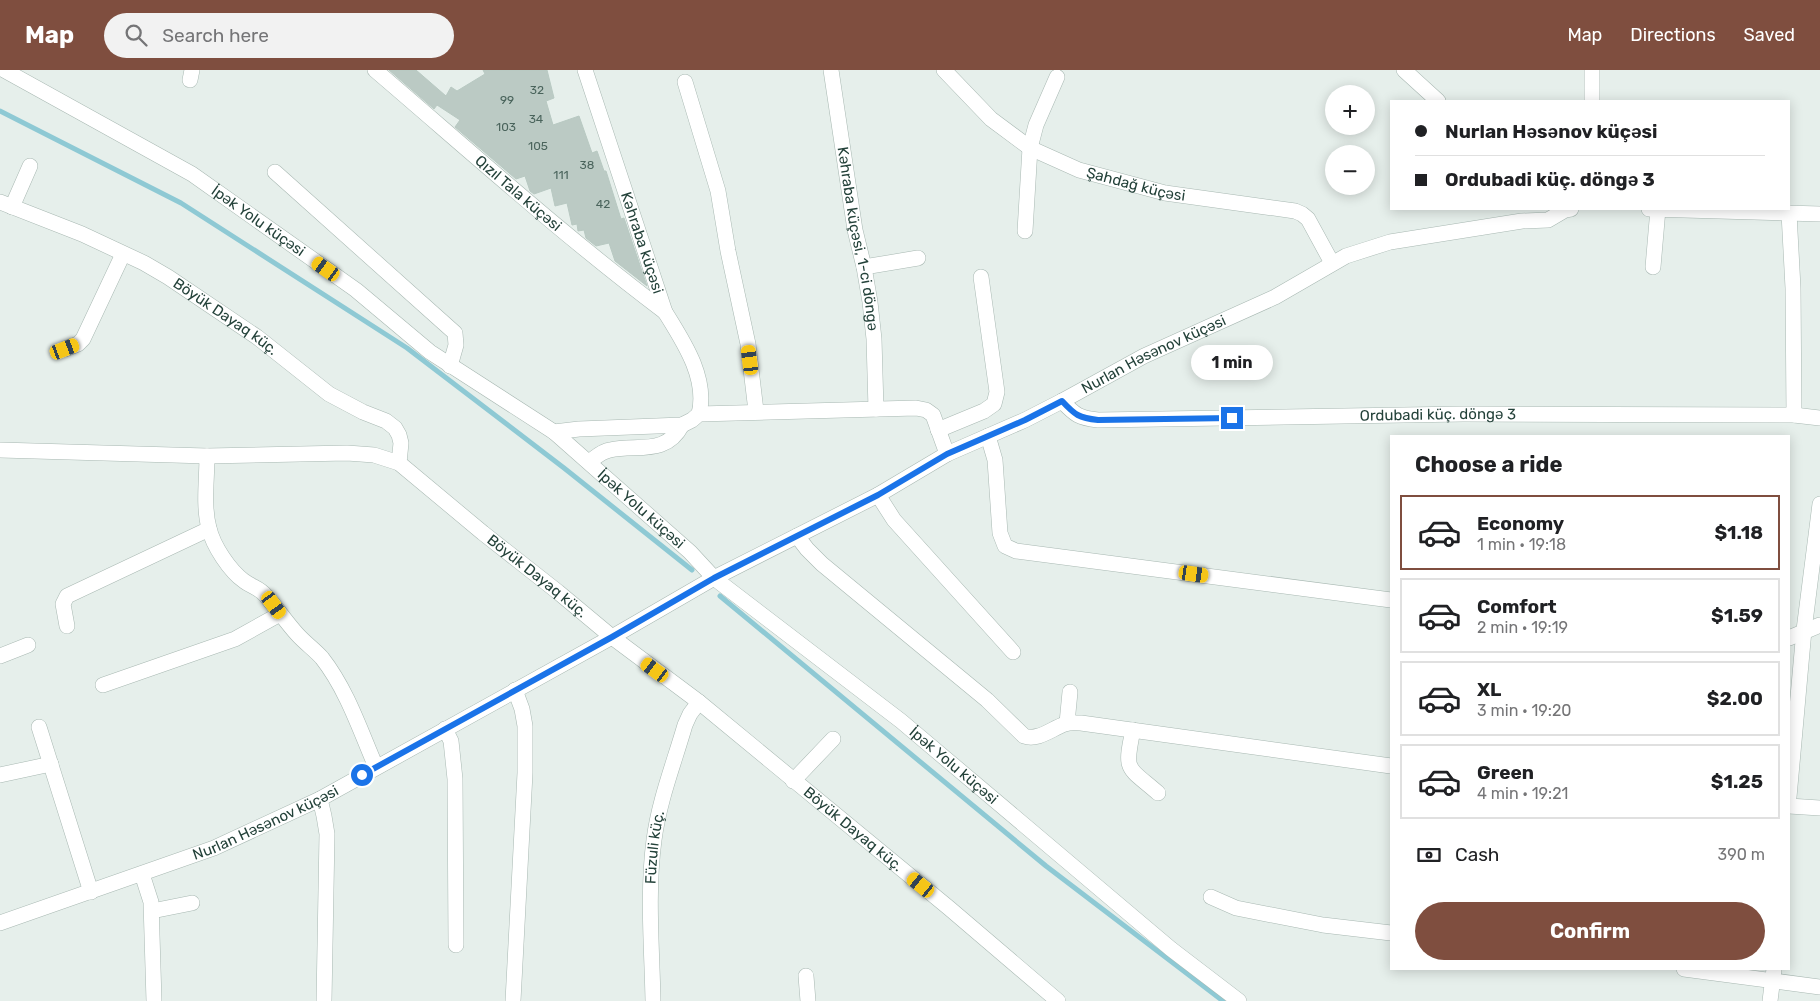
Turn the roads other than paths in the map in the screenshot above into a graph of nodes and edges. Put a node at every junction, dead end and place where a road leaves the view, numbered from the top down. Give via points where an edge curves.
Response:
1 (4, 70) edge
2 (375, 70) edge
3 (586, 70) edge
4 (831, 70) edge
5 (944, 70) edge
6 (1404, 70) edge
7 (1592, 70) edge
8 (1057, 77) dead end
9 (685, 82) dead end
10 (1437, 100) edge
11 (1592, 100) edge
12 (1030, 148) junction
13 (30, 166) dead end
14 (275, 172) dead end
15 (6, 205) edge
16 (1569, 210) edge
17 (1658, 210) edge
18 (1713, 210) edge
19 (1768, 211) edge
20 (1789, 213) junction
21 (1820, 214) edge
22 (1025, 231) dead end
23 (123, 254) junction
24 (918, 258) dead end
25 (1332, 263) junction
26 (864, 267) junction
27 (1653, 267) dead end
28 (981, 277) dead end
29 (665, 312) junction
30 (65, 349) dead end
31 (450, 366) junction
32 (1062, 401) junction
33 (876, 409) junction
34 (756, 411) junction
35 (699, 414) junction
36 (1794, 415) junction
37 (1820, 418) edge
38 (682, 425) junction
39 (938, 430) junction
40 (554, 432) junction
41 (988, 436) junction
42 (0, 450) edge
43 (947, 454) junction
44 (207, 456) junction
45 (589, 462) junction
46 (399, 463) junction
47 (878, 495) junction
48 (1820, 504) edge
49 (209, 529) junction
50 (797, 536) junction
51 (714, 578) junction
52 (1390, 600) edge
53 (280, 614) junction
54 (1820, 625) edge
55 (67, 626) dead end
56 (1804, 630) junction
57 (612, 637) junction
58 (1790, 637) edge
59 (28, 645) dead end
60 (1014, 652) dead end
61 (0, 656) edge
62 (103, 686) dead end
63 (514, 690) junction
64 (1070, 692) dead end
65 (699, 702) junction
66 (1066, 723) junction
67 (39, 727) dead end
68 (445, 728) junction
69 (1133, 730) junction
70 (833, 739) dead end
71 (51, 764) junction
72 (1390, 766) edge
73 (376, 767) junction
74 (0, 775) edge
75 (793, 781) junction
76 (1790, 786) edge
77 (1158, 793) dead end
78 (320, 799) junction
79 (1790, 806) edge
80 (1820, 808) edge
81 (142, 874) junction
82 (91, 892) junction
83 (1211, 897) dead end
84 (192, 903) dead end
85 (152, 911) junction
86 (0, 923) edge
87 (1390, 933) edge
88 (456, 945) dead end
89 (1702, 970) edge
90 (1773, 974) edge
91 (806, 976) dead end
92 (1820, 987) edge
93 (154, 1001) edge
94 (324, 1001) edge
95 (513, 1001) edge
96 (653, 1001) edge
97 (808, 1001) edge
98 (1058, 1001) edge
99 (1239, 1001) edge
100 (1770, 1001) edge

1 - 31 street, İpək Yolu küçəsi via 192,174 356,290
2 - 29 street, Qızıl Tala küçəsi via 505,183
3 - 29 street, Kəhraba küçəsi
4 - 26 street, Kəhraba küçəsi, 1-ci döngə
5 - 12 street, Şahdağ küçəsi via 991,119
6 - 10 street
7 - 11 street
8 - 12 street via 1036,125
9 - 34 street via 718,191 748,344
12 - 22 street
12 - 25 street, Şahdağ küçəsi via 1079,170 1165,193 1295,211 1308,219
13 - 15 street
14 - 31 street via 455,333 456,345
15 - 23 street, Böyük Dayaq küç. via 82,234
16 - 25 street, Nurlan Həsənov küçəsi via 1548,220 1522,221 1390,242 1366,248
17 - 27 street
18 - 19 street
19 - 20 street
20 - 21 street
20 - 36 street
23 - 30 street via 83,339
23 - 46 street, Böyük Dayaq küç. via 168,277 235,322 330,394 386,421 399,435 402,451
24 - 26 street
25 - 32 street, Nurlan Həsənov küçəsi via 1275,297 1144,356
26 - 33 street, Kəhraba küçəsi, 1-ci döngə via 874,339
28 - 39 street via 997,392 994,404
29 - 35 street, Kəhraba küçəsi via 696,370 701,397
31 - 40 street, İpək Yolu küçəsi
32 - 36 street, Ordubadi küç. döngə 3 via 1074,414 1098,420 1463,414
32 - 41 street, Nurlan Həsənov küçəsi
33 - 34 street
33 - 39 street via 926,410 933,415
34 - 35 street
35 - 38 street
36 - 37 street, Ordubadi küç. döngə 3
38 - 40 street
38 - 45 street via 673,438 662,444 649,448 611,449
39 - 43 street
40 - 45 street, İpək Yolu küçəsi
41 - 43 street, Nurlan Həsənov küçəsi
41 - 52 street via 996,469 1000,533 1005,546 1016,551
42 - 44 street
43 - 47 street, Nurlan Həsənov küçəsi
44 - 46 street via 346,453 374,455
44 - 49 street
45 - 51 street, İpək Yolu küçəsi via 690,552
46 - 57 street, Böyük Dayaq küç.
47 - 50 street, Nurlan Həsənov küçəsi
47 - 60 street via 894,520
48 - 56 street
49 - 53 street via 224,560 236,575 259,588
49 - 55 street via 67,596 63,604
50 - 51 street, Nurlan Həsənov küçəsi
50 - 66 street via 822,564 987,700 1024,736 1036,737
51 - 57 street, Nurlan Həsənov küçəsi
51 - 99 street, İpək Yolu küçəsi via 902,721 1171,949
53 - 62 street via 235,639
53 - 73 street via 334,674
54 - 56 street
56 - 58 street
56 - 76 street
57 - 63 street, Nurlan Həsənov küçəsi
57 - 65 street, Böyük Dayaq küç.
59 - 61 street
63 - 68 street, Nurlan Həsənov küçəsi
63 - 95 street via 522,709 525,745
64 - 66 street
65 - 75 street, Böyük Dayaq küç.
65 - 96 street, Füzuli küç. via 685,725 654,839 651,877
66 - 69 street via 1101,724
67 - 71 street
68 - 73 street, Nurlan Həsənov küçəsi
68 - 88 street via 451,741 455,779
69 - 72 street
69 - 77 street via 1128,764
70 - 75 street
71 - 74 street
71 - 82 street
73 - 78 street, Nurlan Həsənov küçəsi
75 - 98 street, Böyük Dayaq küç.
78 - 81 street, Nurlan Həsənov küçəsi via 214,848
78 - 94 street via 327,834
79 - 80 street
81 - 82 street, Nurlan Həsənov küçəsi
81 - 85 street via 150,893
82 - 86 street, Nurlan Həsənov küçəsi
83 - 87 street via 1236,908 1323,925
84 - 85 street
85 - 93 street
89 - 90 street
90 - 92 street
90 - 100 street
91 - 97 street

